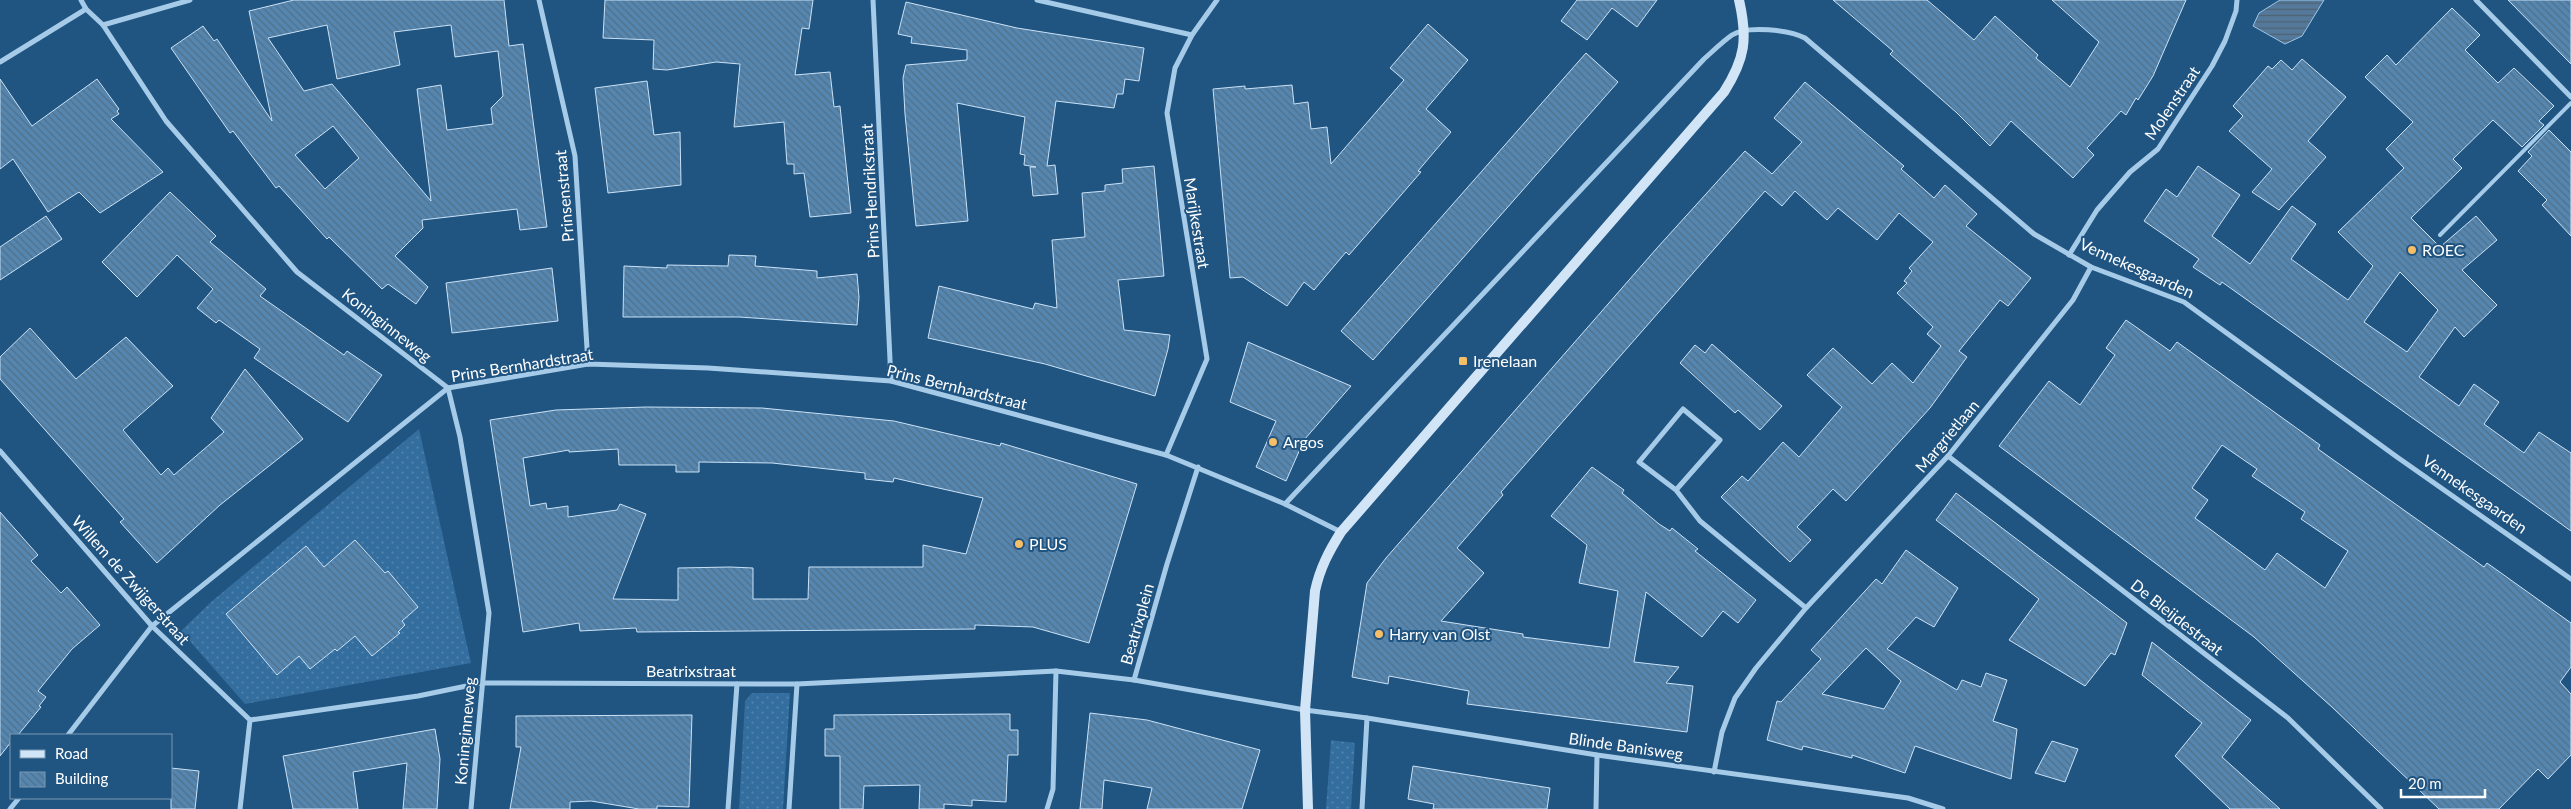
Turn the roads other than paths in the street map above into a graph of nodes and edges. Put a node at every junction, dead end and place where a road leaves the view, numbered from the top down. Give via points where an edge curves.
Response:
1 (81, 0) edge
2 (190, 0) edge
3 (539, 0) edge
4 (873, 0) edge
5 (1037, 0) edge
6 (1217, 0) edge
7 (1739, 0) edge
8 (2237, 0) edge
9 (2476, 0) edge
10 (86, 9) junction
11 (103, 25) junction
12 (1744, 30) junction
13 (1192, 35) junction
14 (0, 62) edge
15 (2571, 97) edge
16 (2571, 104) edge
17 (2440, 235) dead end
18 (2069, 255) junction
19 (2091, 267) junction
20 (588, 364) junction
21 (891, 381) junction
22 (448, 388) junction
23 (0, 451) edge
24 (1166, 455) junction
25 (1948, 456) junction
26 (1198, 467) junction
27 (1676, 490) junction
28 (1285, 504) junction
29 (1341, 532) junction
30 (2571, 579) edge
31 (1806, 608) junction
32 (152, 626) junction
33 (1056, 671) junction
34 (1134, 680) junction
35 (481, 683) junction
36 (737, 684) junction
37 (797, 684) junction
38 (1305, 710) junction
39 (1367, 718) junction
40 (250, 720) junction
41 (69, 734) edge
42 (1597, 755) junction
43 (1714, 772) junction
44 (18, 799) edge
45 (10, 809) edge
46 (240, 809) edge
47 (472, 809) edge
48 (728, 809) edge
49 (789, 809) edge
50 (1047, 809) edge
51 (1308, 809) edge
52 (1362, 809) edge
53 (1596, 809) edge
54 (1943, 809) edge
55 (2381, 809) edge

1 - 10 street, Koninginneweg
2 - 11 street
3 - 20 street, Prinsenstraat via 575,156
4 - 21 street, Prins Hendrikstraat
5 - 13 street
6 - 13 street, Marijkestraat
7 - 12 main road
8 - 18 street, Molenstraat via 2225,41 2212,66 2158,149 2130,172 2097,210
9 - 15 street
10 - 11 street, Koninginneweg
10 - 14 street
11 - 22 street, Koninginneweg via 166,122 297,272
12 - 18 street, Vennekesgaarden via 1795,33 1805,38 2034,234
12 - 28 street via 1733,34 1704,58
12 - 29 main road via 1742,58 1724,92
13 - 24 street, Marijkestraat via 1174,68 1167,113 1207,359
16 - 17 lane
18 - 19 street, Vennekesgaarden
19 - 25 street, Margrietlaan via 2073,300
19 - 30 street, Vennekesgaarden via 2184,302
20 - 21 street, Prins Bernhardstraat
20 - 22 street, Prins Bernhardstraat
21 - 24 street, Prins Bernhardstraat
22 - 32 street, Prins Bernhardstraat
22 - 35 street, Koninginneweg via 460,437 489,613
23 - 32 street, Willem de Zwijgerstraat
24 - 26 street
25 - 31 street, Margrietlaan
25 - 55 street, De Bleijdestraat via 2288,718
26 - 28 street
26 - 34 street, Beatrixplein
27 - 27 street via 1639,462 1683,409 1720,440
27 - 31 street via 1700,521
28 - 29 street
29 - 38 main road via 1326,557 1315,591
31 - 43 street, Margrietlaan via 1735,698 1722,732
32 - 40 street, Willem de Zwijgerstraat
32 - 41 street, Prins Bernhardstraat
33 - 34 street, Beatrixstraat
33 - 37 street, Beatrixstraat
33 - 50 street via 1053,789
34 - 38 street, Beatrixplein
35 - 36 street, Beatrixstraat
35 - 40 street, Beatrixstraat via 418,696
35 - 47 street, Koninginneweg
36 - 37 street, Beatrixstraat
36 - 48 street
37 - 49 street
38 - 39 street, Blinde Banisweg
38 - 51 main road
39 - 42 street, Blinde Banisweg
39 - 52 street
40 - 46 street
42 - 43 street, Blinde Banisweg
42 - 53 street
43 - 54 street, Blinde Banisweg via 1908,798
44 - 45 street

